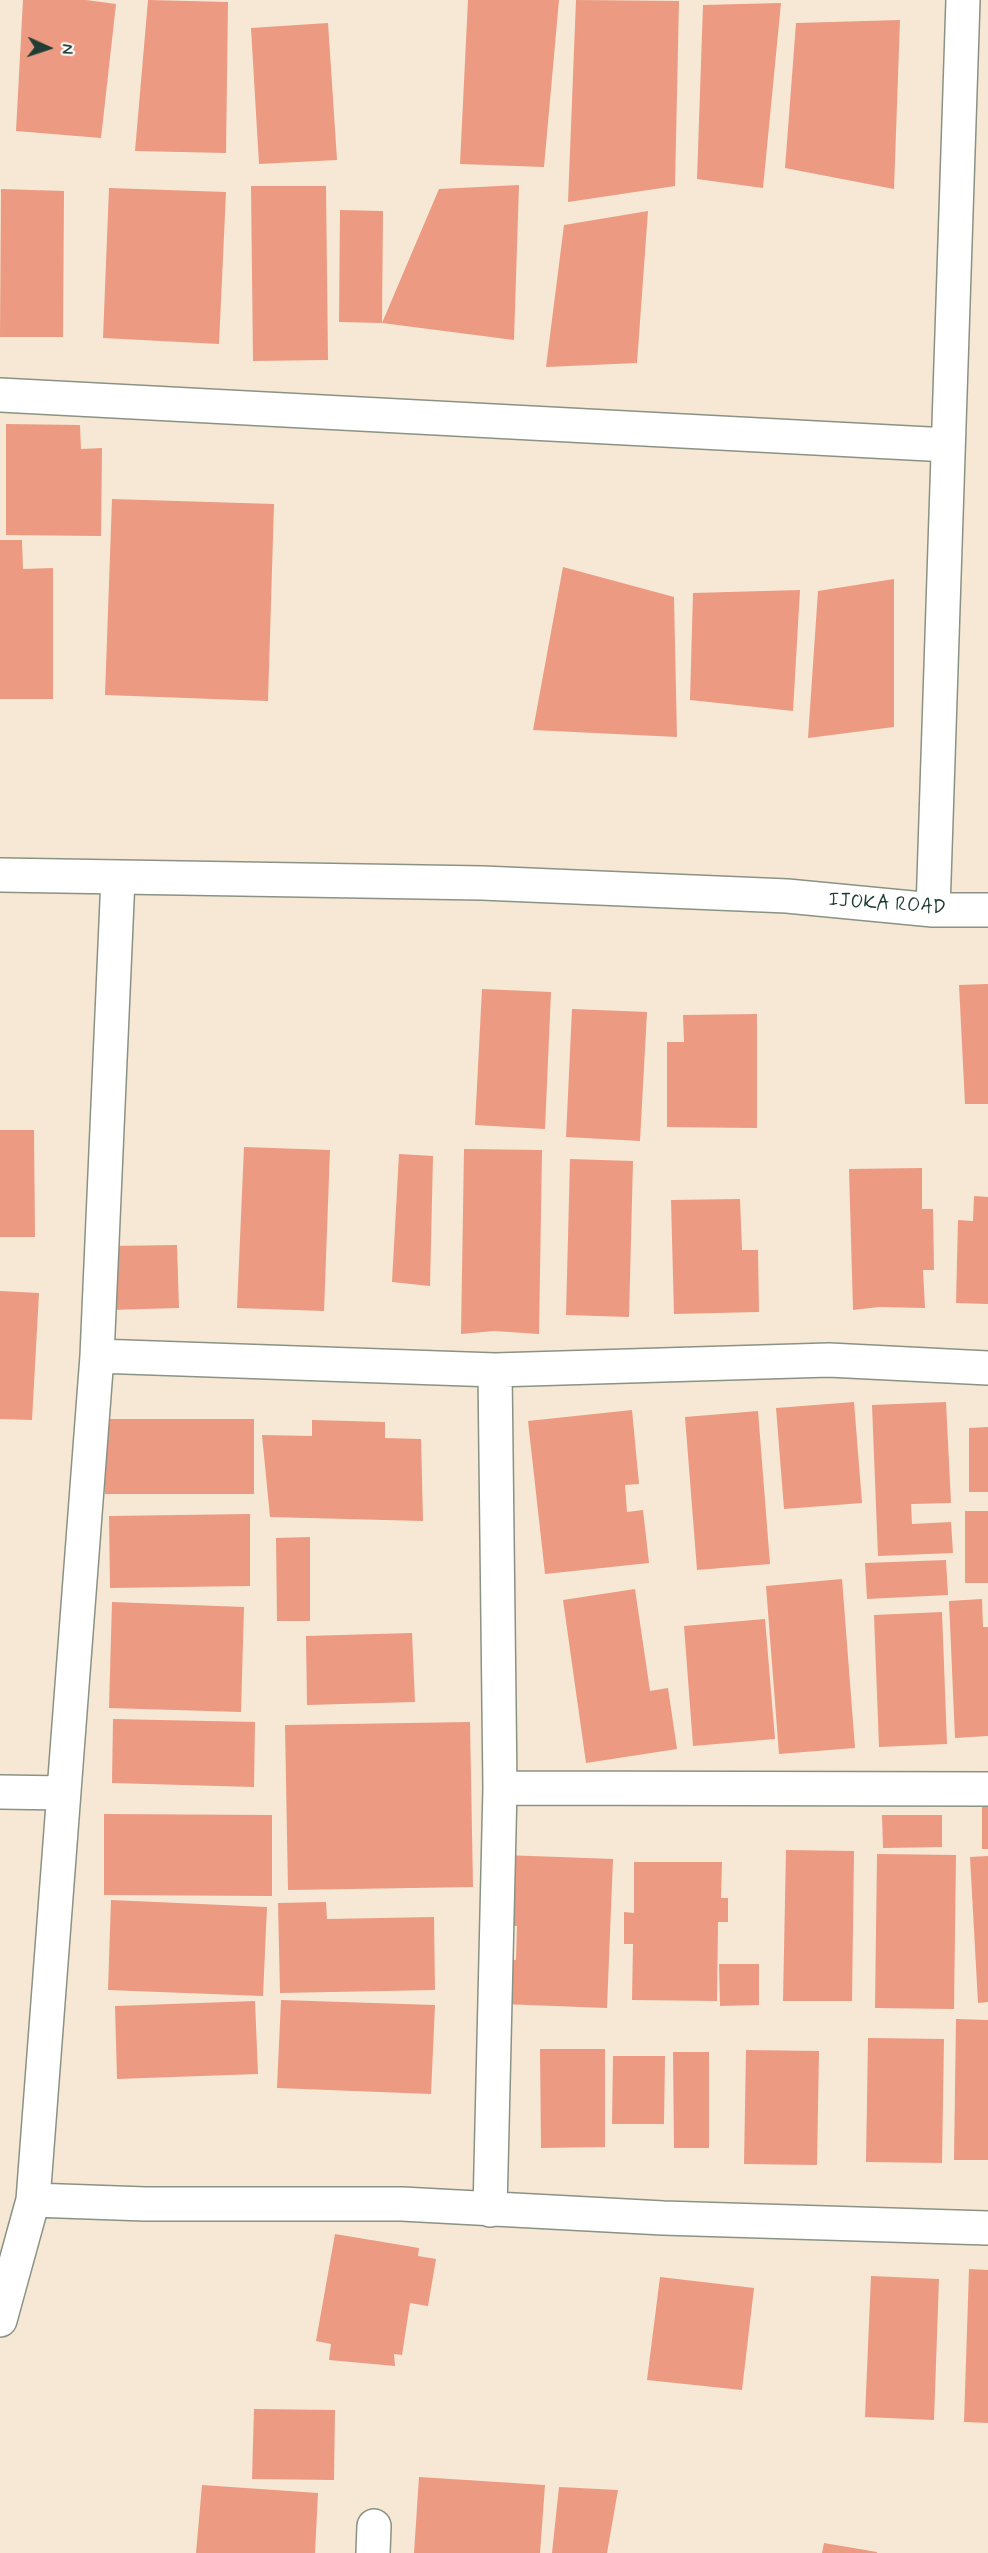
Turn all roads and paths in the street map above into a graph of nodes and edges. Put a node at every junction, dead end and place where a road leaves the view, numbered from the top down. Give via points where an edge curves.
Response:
1 (963, 0) edge
2 (0, 395) edge
3 (948, 445) junction
4 (0, 875) edge
5 (118, 878) junction
6 (933, 910) junction
7 (988, 910) edge
8 (97, 1356) junction
9 (988, 1368) edge
10 (495, 1370) junction
11 (500, 1788) junction
12 (988, 1789) edge
13 (0, 1792) edge
14 (64, 1793) junction
15 (33, 2200) junction
16 (490, 2210) junction
17 (988, 2228) edge
18 (0, 2320) edge

1 - 3 street
2 - 3 street
3 - 6 street
4 - 5 street, IJOKA ROAD
5 - 6 street, IJOKA ROAD via 482,883 787,896
5 - 8 street
6 - 7 street, IJOKA ROAD
8 - 10 street
8 - 14 street
9 - 10 street via 829,1360
10 - 11 street
11 - 12 street
11 - 16 street
13 - 14 street
14 - 15 street
15 - 16 street via 402,2204
15 - 18 street
16 - 17 street

